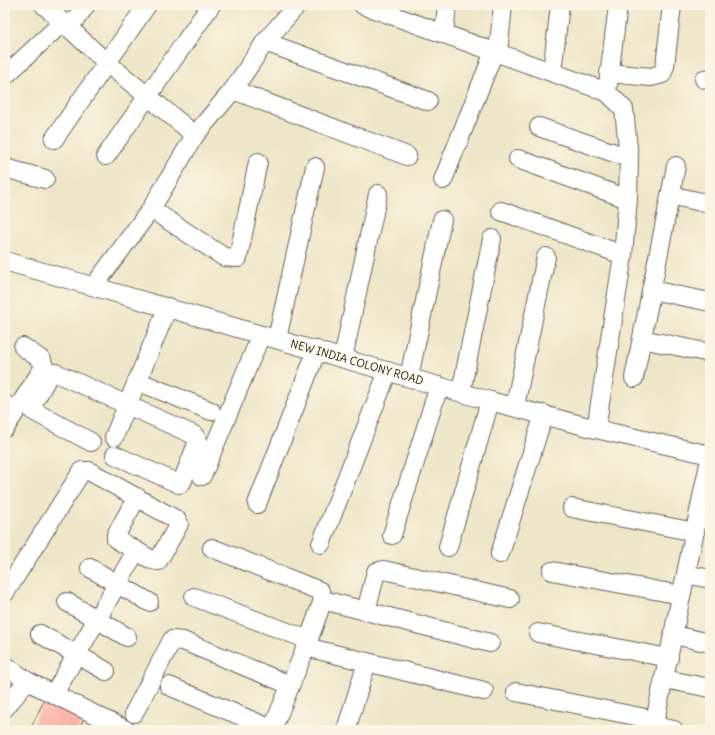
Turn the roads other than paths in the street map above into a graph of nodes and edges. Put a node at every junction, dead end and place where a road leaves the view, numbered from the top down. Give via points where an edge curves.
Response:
1 (44, 5) edge
2 (86, 5) edge
3 (148, 5) edge
4 (211, 5) edge
5 (297, 5) edge
6 (363, 5) edge
7 (447, 5) edge
8 (503, 5) edge
9 (560, 5) edge
10 (618, 5) edge
11 (672, 5) edge
12 (66, 25) junction
13 (444, 34) junction
14 (265, 42) junction
15 (496, 53) junction
16 (107, 63) junction
17 (552, 72) junction
18 (609, 73) junction
19 (5, 76) edge
20 (233, 90) junction
21 (607, 92) junction
22 (147, 96) junction
23 (428, 101) dead end
24 (539, 128) dead end
25 (195, 135) junction
26 (54, 139) dead end
27 (106, 156) dead end
28 (407, 156) dead end
29 (629, 158) junction
30 (518, 159) dead end
31 (258, 162) dead end
32 (676, 166) dead end
33 (315, 167) dead end
34 (5, 168) edge
35 (45, 179) dead end
36 (443, 180) dead end
37 (378, 194) dead end
38 (670, 195) junction
39 (628, 198) junction
40 (710, 204) edge
41 (150, 208) junction
42 (501, 211) dead end
43 (442, 220) dead end
44 (492, 238) dead end
45 (623, 255) junction
46 (546, 257) dead end
47 (5, 261) edge
48 (94, 286) junction
49 (651, 290) junction
50 (710, 302) edge
51 (168, 307) junction
52 (269, 337) junction
53 (642, 339) junction
54 (23, 348) dead end
55 (317, 350) junction
56 (710, 353) edge
57 (343, 358) junction
58 (388, 371) junction
59 (409, 376) junction
60 (634, 378) dead end
61 (137, 381) junction
62 (439, 386) junction
63 (461, 392) junction
64 (490, 401) junction
65 (128, 405) junction
66 (515, 406) junction
67 (211, 411) dead end
68 (544, 414) junction
69 (8, 416) edge
70 (596, 429) junction
71 (91, 442) dead end
72 (710, 455) edge
73 (710, 459) edge
74 (202, 476) dead end
75 (137, 497) junction
76 (257, 504) dead end
77 (572, 508) dead end
78 (704, 513) edge
79 (694, 532) junction
80 (392, 535) dead end
81 (322, 544) dead end
82 (448, 547) dead end
83 (212, 548) dead end
84 (136, 551) junction
85 (500, 554) dead end
86 (90, 568) dead end
87 (552, 571) dead end
88 (686, 574) junction
89 (710, 579) edge
90 (118, 584) junction
91 (5, 594) edge
92 (681, 595) junction
93 (194, 597) dead end
94 (510, 599) dead end
95 (323, 600) junction
96 (67, 602) dead end
97 (149, 602) dead end
98 (366, 611) junction
99 (97, 619) junction
100 (538, 633) dead end
101 (40, 634) dead end
102 (674, 635) junction
103 (127, 637) dead end
104 (307, 643) junction
105 (490, 643) dead end
106 (710, 643) edge
107 (77, 655) junction
108 (669, 658) junction
109 (367, 662) junction
110 (5, 665) edge
111 (106, 671) dead end
112 (664, 679) junction
113 (27, 681) junction
114 (290, 685) junction
115 (169, 686) dead end
116 (710, 688) edge
117 (484, 691) dead end
118 (516, 692) dead end
119 (54, 694) junction
120 (5, 708) edge
121 (134, 713) dead end
122 (654, 725) edge
123 (126, 730) edge
124 (272, 730) edge
125 (346, 730) edge
126 (674, 730) edge

1 - 12 street
2 - 12 street
3 - 16 street
4 - 22 street
5 - 14 street
6 - 13 street
7 - 13 street
8 - 15 street
9 - 17 street
10 - 18 street
11 - 18 street via 666,66 662,74 651,77
12 - 16 street
12 - 19 street
13 - 15 street
14 - 20 street
14 - 23 street
15 - 17 street
15 - 36 street
16 - 22 street
16 - 26 street
17 - 21 street
18 - 21 street
20 - 25 street
20 - 28 street
21 - 29 street via 624,109
22 - 25 street
22 - 27 street
24 - 29 street
25 - 41 street
29 - 39 street
30 - 39 street
31 - 41 street via 238,258 224,257
32 - 38 street
33 - 52 street
34 - 35 street
37 - 57 street
38 - 40 street
38 - 49 street
39 - 45 street
41 - 48 street
42 - 45 street
43 - 59 street
44 - 63 street
45 - 70 street
46 - 66 street
47 - 48 street, NEW INDIA COLONY ROAD
48 - 51 street, NEW INDIA COLONY ROAD
49 - 50 street
49 - 53 street
51 - 52 street, NEW INDIA COLONY ROAD
51 - 61 street
52 - 55 street, NEW INDIA COLONY ROAD
52 - 74 street
53 - 56 street
53 - 60 street
54 - 69 street via 42,360 44,367
55 - 57 street, NEW INDIA COLONY ROAD
55 - 76 street
57 - 58 street, NEW INDIA COLONY ROAD
58 - 59 street, NEW INDIA COLONY ROAD
58 - 81 street
59 - 62 street, NEW INDIA COLONY ROAD
61 - 65 street
61 - 67 street
62 - 63 street, NEW INDIA COLONY ROAD
62 - 80 street
63 - 64 street, NEW INDIA COLONY ROAD
64 - 66 street, NEW INDIA COLONY ROAD
64 - 82 street
65 - 65 street via 115,446 179,484 182,482 198,444 194,435
65 - 71 street via 52,372 48,374 33,404 33,411
66 - 68 street, NEW INDIA COLONY ROAD
68 - 70 street, NEW INDIA COLONY ROAD
68 - 85 street
70 - 72 street, NEW INDIA COLONY ROAD
73 - 78 street
75 - 84 street via 115,537
75 - 84 street via 177,520 179,524 158,561 154,562
75 - 91 street via 89,471 82,471
77 - 79 street
78 - 79 street
79 - 88 street
83 - 95 street via 320,591
84 - 90 street
86 - 90 street
87 - 92 street
88 - 89 street
88 - 92 street
90 - 97 street
90 - 99 street
92 - 102 street
93 - 104 street
94 - 98 street via 384,570 376,572
95 - 98 street
95 - 104 street
96 - 99 street
98 - 105 street
99 - 103 street
99 - 107 street
100 - 108 street
101 - 107 street
102 - 106 street
102 - 108 street
104 - 109 street
104 - 114 street
107 - 111 street
107 - 119 street
108 - 112 street
109 - 117 street
109 - 125 street
110 - 113 street
112 - 116 street
112 - 122 street
113 - 119 street
113 - 120 street
114 - 121 street via 183,641 172,640
114 - 124 street
115 - 124 street
118 - 122 street
119 - 123 street
122 - 126 street

